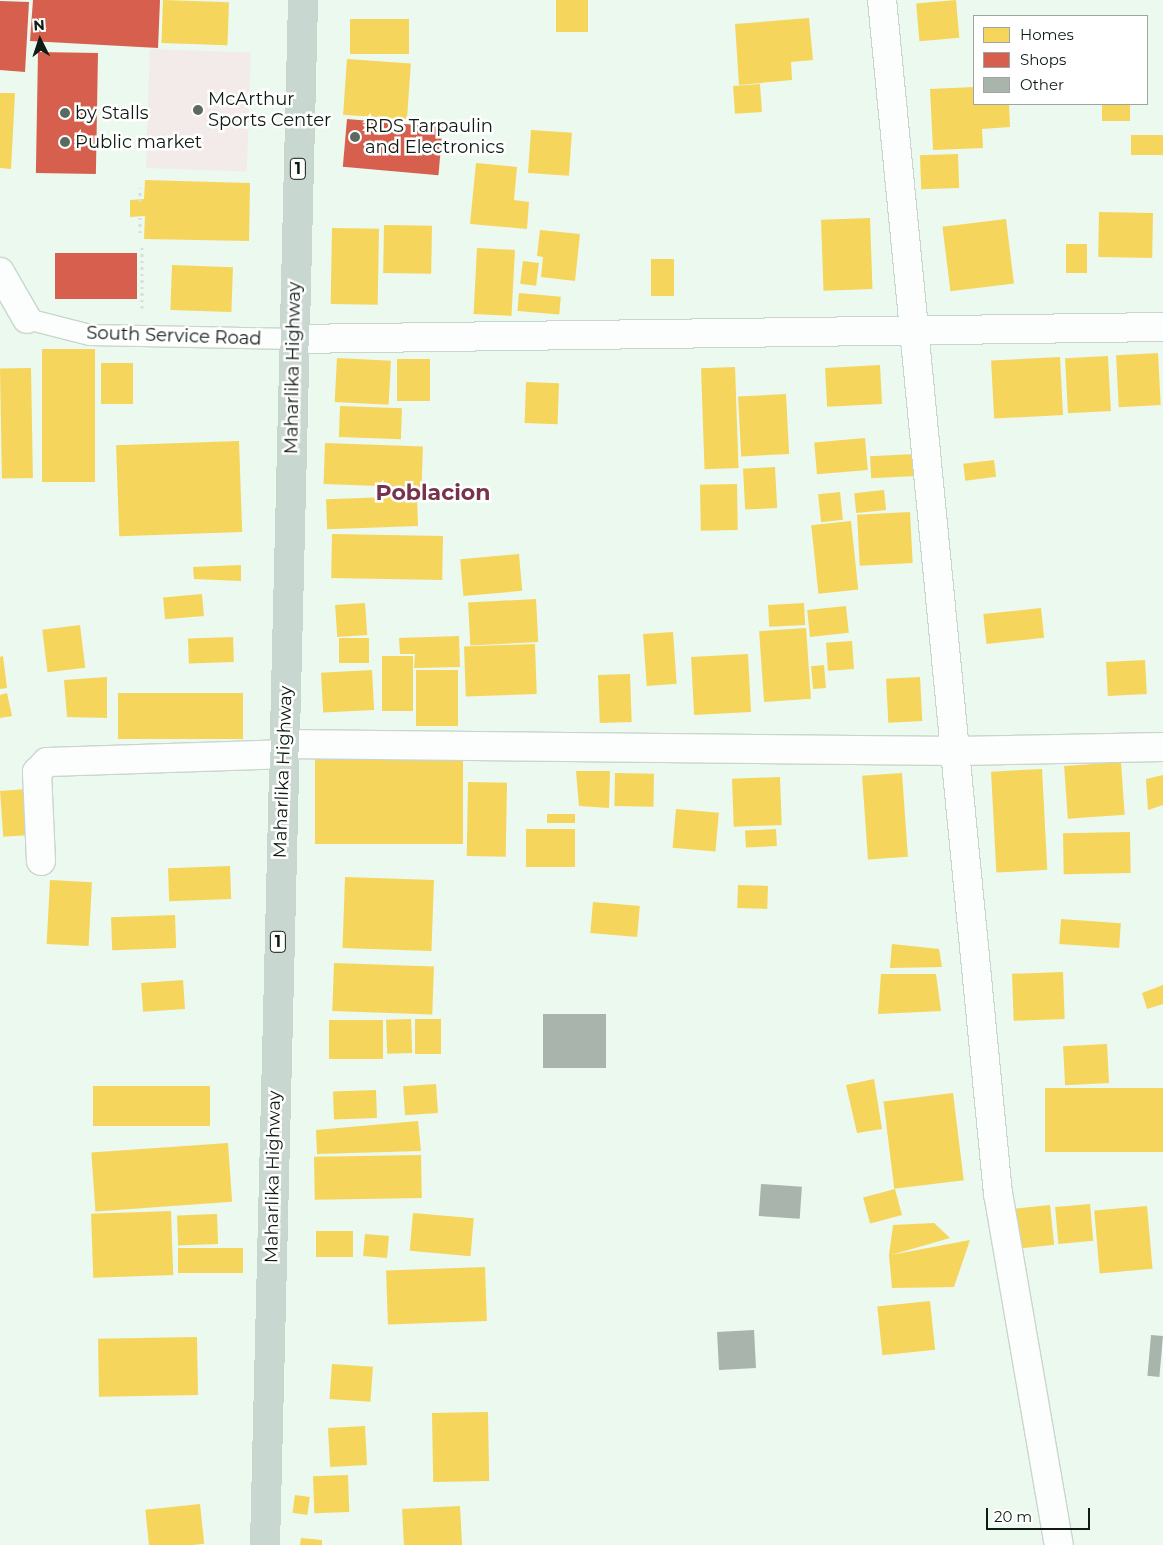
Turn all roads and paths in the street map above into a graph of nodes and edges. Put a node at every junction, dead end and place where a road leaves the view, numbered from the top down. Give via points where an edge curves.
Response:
1 (303, 0) edge
2 (882, 0) edge
3 (140, 188) dead end
4 (140, 202) dead end
5 (140, 214) dead end
6 (140, 234) dead end
7 (142, 244) dead end
8 (0, 272) edge
9 (26, 318) joint
10 (1163, 327) edge
11 (917, 333) junction
12 (142, 336) junction
13 (294, 339) junction
14 (1163, 747) edge
15 (283, 749) junction
16 (957, 751) junction
17 (41, 861) dead end
18 (265, 1545) edge
19 (1058, 1545) edge

1 - 13 highway, Maharlika Highway / 1
2 - 11 street
3 - 4 path
5 - 6 path
7 - 12 path
8 - 9 street
9 - 12 lane, South Service Road via 90,335
10 - 11 street
11 - 13 street
11 - 16 street
12 - 13 lane, South Service Road
13 - 15 highway, Maharlika Highway / 1
14 - 16 street
15 - 16 street
15 - 17 street via 47,762 37,772
15 - 18 highway, Maharlika Highway / 1
16 - 19 street via 998,1193

